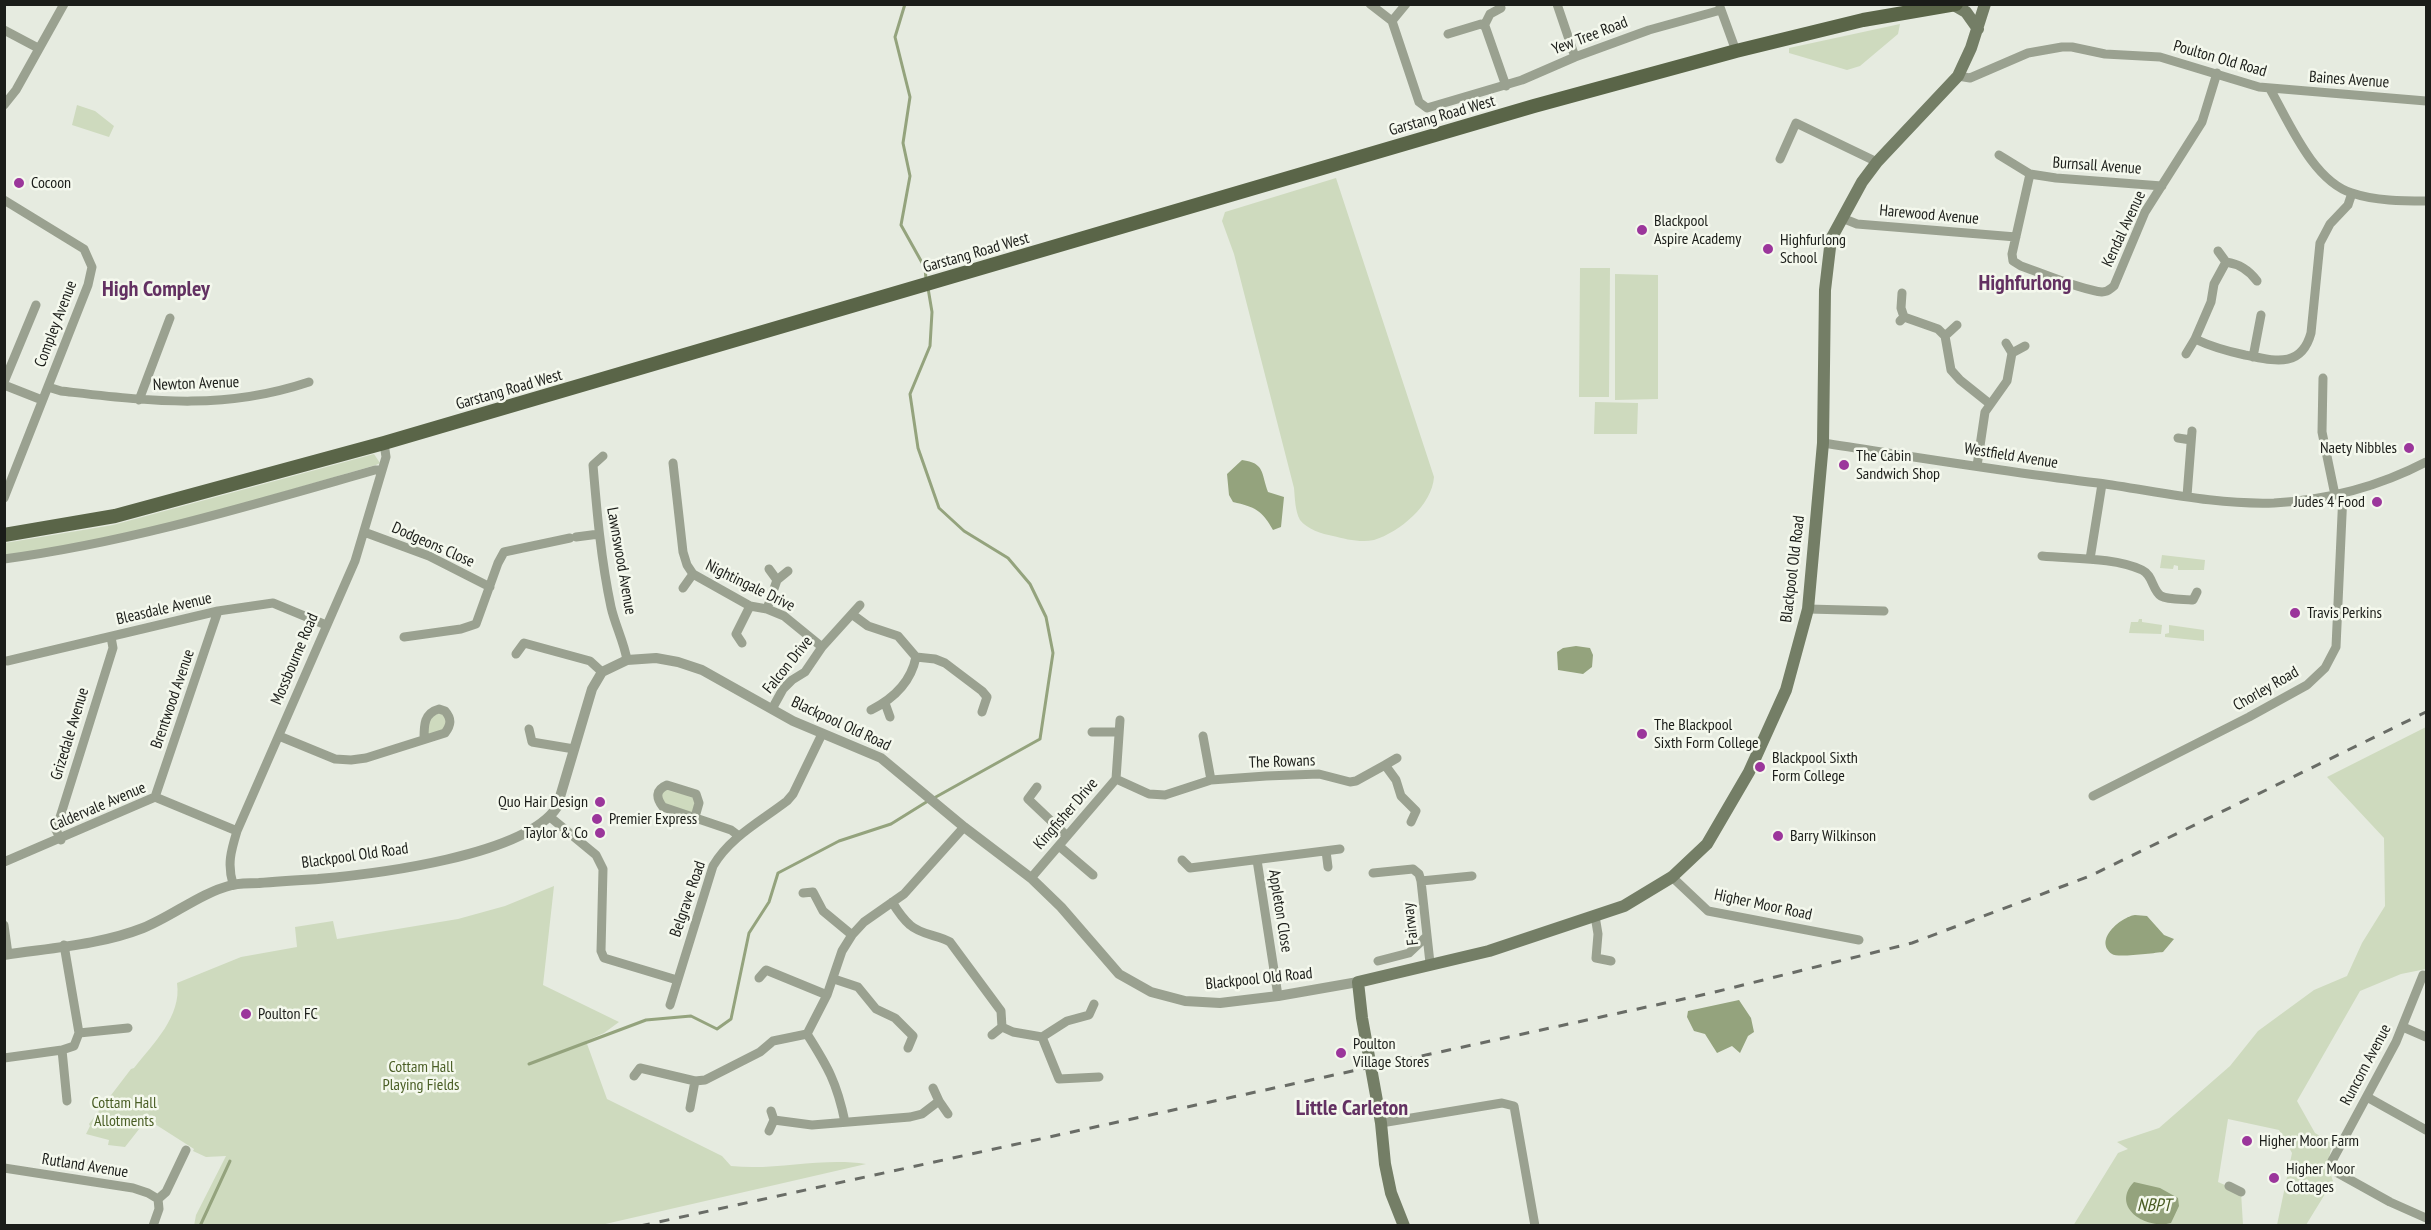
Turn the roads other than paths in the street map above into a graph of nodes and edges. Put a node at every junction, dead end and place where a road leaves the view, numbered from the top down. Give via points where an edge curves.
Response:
1 (64, 4) edge
2 (1370, 4) edge
3 (1406, 4) edge
4 (1557, 4) edge
5 (1985, 4) edge
6 (1955, 5) edge
7 (1720, 7) edge
8 (1501, 8) dead end
9 (1392, 21) junction
10 (1484, 26) junction
11 (1978, 29) junction
12 (4, 30) edge
13 (1448, 34) dead end
14 (38, 48) junction
15 (1736, 51) junction
16 (1575, 57) junction
17 (2217, 74) junction
18 (1958, 76) junction
19 (1506, 86) junction
20 (2270, 89) junction
21 (2427, 101) edge
22 (4, 105) edge
23 (1999, 155) dead end
24 (1780, 159) dead end
25 (1877, 162) junction
26 (2030, 174) junction
27 (2162, 186) junction
28 (2352, 193) junction
29 (4, 200) edge
30 (2427, 201) edge
31 (1842, 218) junction
32 (2016, 237) junction
33 (2218, 251) dead end
34 (2226, 262) junction
35 (2257, 281) dead end
36 (1902, 293) dead end
37 (36, 306) dead end
38 (2260, 315) dead end
39 (170, 318) dead end
40 (1958, 325) dead end
41 (1945, 336) junction
42 (2195, 339) junction
43 (2006, 344) dead end
44 (2025, 346) dead end
45 (2012, 353) junction
46 (2186, 354) dead end
47 (2253, 357) junction
48 (2323, 378) dead end
49 (309, 382) dead end
50 (4, 383) edge
51 (48, 387) junction
52 (42, 400) junction
53 (139, 400) junction
54 (1990, 404) junction
55 (2178, 438) dead end
56 (1823, 442) junction
57 (384, 443) junction
58 (603, 456) dead end
59 (2427, 462) edge
60 (673, 463) dead end
61 (593, 465) junction
62 (582, 466) dead end
63 (1977, 466) junction
64 (382, 470) junction
65 (2102, 484) junction
66 (2339, 494) junction
67 (2191, 496) junction
68 (4, 498) edge
69 (679, 522) junction
70 (691, 524) dead end
71 (364, 532) junction
72 (599, 534) junction
73 (4, 535) edge
74 (2042, 556) dead end
75 (2090, 559) junction
76 (4, 560) edge
77 (769, 569) dead end
78 (788, 571) dead end
79 (693, 574) junction
80 (777, 580) junction
81 (490, 587) junction
82 (683, 588) dead end
83 (2195, 601) dead end
84 (860, 605) dead end
85 (750, 606) junction
86 (767, 609) junction
87 (1808, 609) junction
88 (218, 611) junction
89 (1884, 611) dead end
90 (853, 615) junction
91 (326, 625) junction
92 (736, 634) junction
93 (404, 636) dead end
94 (724, 636) dead end
95 (111, 637) junction
96 (742, 643) dead end
97 (822, 647) junction
98 (516, 654) dead end
99 (916, 657) junction
100 (627, 660) junction
101 (5, 661) edge
102 (602, 672) junction
103 (885, 703) junction
104 (772, 709) junction
105 (871, 710) dead end
106 (982, 712) dead end
107 (890, 717) dead end
108 (1120, 720) dead end
109 (529, 729) dead end
110 (1092, 732) dead end
111 (1119, 732) junction
112 (822, 734) junction
113 (279, 736) junction
114 (1203, 736) dead end
115 (424, 739) dead end
116 (574, 749) junction
117 (1397, 758) dead end
118 (1385, 765) junction
119 (1116, 779) junction
120 (1210, 780) junction
121 (1037, 788) dead end
122 (2093, 796) dead end
123 (155, 797) junction
124 (1028, 799) junction
125 (1017, 802) dead end
126 (1426, 808) dead end
127 (1416, 811) junction
128 (550, 817) junction
129 (695, 817) junction
130 (1411, 822) dead end
131 (964, 826) junction
132 (237, 831) junction
133 (740, 836) junction
134 (1067, 836) junction
135 (61, 840) junction
136 (1059, 846) junction
137 (1340, 849) dead end
138 (1326, 851) junction
139 (1182, 860) dead end
140 (1257, 860) junction
141 (4, 862) edge
142 (1328, 867) dead end
143 (1190, 868) junction
144 (1373, 873) dead end
145 (1093, 875) dead end
146 (1472, 876) dead end
147 (1672, 877) junction
148 (1031, 878) junction
149 (1185, 878) dead end
150 (1421, 881) junction
151 (233, 884) junction
152 (803, 893) dead end
153 (892, 903) junction
154 (1595, 916) junction
155 (4, 925) edge
156 (852, 935) junction
157 (1427, 936) junction
158 (1859, 940) dead end
159 (64, 945) junction
160 (6, 954) edge
161 (766, 958) dead end
162 (1378, 961) dead end
163 (1611, 961) dead end
164 (1430, 963) junction
165 (766, 970) junction
166 (2423, 975) dead end
167 (759, 978) dead end
168 (834, 979) junction
169 (677, 980) junction
170 (1358, 982) junction
171 (827, 995) junction
172 (1278, 996) junction
173 (1094, 1004) dead end
174 (670, 1005) dead end
175 (1002, 1027) junction
176 (2403, 1027) junction
177 (128, 1028) dead end
178 (79, 1033) junction
179 (807, 1034) junction
180 (924, 1035) dead end
181 (992, 1035) dead end
182 (912, 1036) junction
183 (1042, 1037) junction
184 (2427, 1037) edge
185 (908, 1048) dead end
186 (62, 1050) junction
187 (640, 1057) dead end
188 (4, 1058) edge
189 (1099, 1077) dead end
190 (696, 1081) junction
191 (933, 1088) dead end
192 (2367, 1097) junction
193 (67, 1101) dead end
194 (939, 1101) junction
195 (690, 1108) dead end
196 (948, 1114) dead end
197 (845, 1122) junction
198 (1381, 1123) junction
199 (2427, 1130) edge
200 (769, 1131) dead end
201 (186, 1149) dead end
202 (4, 1168) edge
203 (2229, 1186) dead end
204 (2241, 1192) dead end
205 (158, 1199) junction
206 (2427, 1218) edge
207 (153, 1226) edge
208 (1404, 1226) edge
209 (1535, 1226) edge

1 - 14 street
2 - 9 street
3 - 9 street
4 - 16 street
5 - 11 main road, Blackpool Old Road
6 - 11 main road via 1966,12
6 - 15 main road, Garstang Road West via 1863,20
7 - 15 street
7 - 16 street, Yew Tree Road
8 - 10 street via 1490,14
9 - 19 street, Yew Tree Road via 1418,98 1427,108
10 - 13 street
10 - 19 street
11 - 18 main road, Blackpool Old Road
12 - 14 street
14 - 22 street
15 - 57 main road, Garstang Road West via 1534,106
16 - 19 street, Yew Tree Road
17 - 18 street, Poulton Old Road via 2160,57 2062,47 2028,53 1970,78
17 - 20 street, Poulton Old Road
17 - 27 street, Kendal Avenue via 2202,122
18 - 25 main road, Blackpool Old Road
20 - 21 street, Baines Avenue
20 - 28 street, Poulton Old Road via 2324,177
23 - 26 street
24 - 25 street via 1792,121
25 - 31 main road, Blackpool Old Road
26 - 27 street, Burnsall Avenue
26 - 32 street, Kendal Avenue
27 - 32 street, Kendal Avenue via 2145,212 2109,291 2021,266 2013,261
28 - 30 street, Poulton Old Road
28 - 47 street via 2348,205 2330,224 2320,243 2307,345 2284,361
29 - 51 street, Compley Avenue via 84,249 91,262 89,281
31 - 32 street, Harewood Avenue via 1857,224
31 - 56 main road, Blackpool Old Road via 1831,239 1825,290
33 - 34 street
34 - 35 street via 2244,267
34 - 42 street
36 - 41 street via 1902,319 1938,329
37 - 50 street via 27,314
38 - 47 street
39 - 53 street
40 - 41 street
41 - 54 street via 1951,370
42 - 46 street
42 - 47 street via 2220,350
43 - 45 street
44 - 45 street
45 - 54 street via 2007,381
48 - 66 street, Chorley Road via 2322,432
49 - 53 street, Newton Avenue via 232,400
50 - 52 street
51 - 52 street, Compley Avenue
51 - 53 street, Newton Avenue via 61,392
52 - 68 street, Compley Avenue
54 - 63 street via 1982,422
55 - 67 street via 2192,435
56 - 63 street, Westfield Avenue
56 - 87 main road, Blackpool Old Road
57 - 64 street, Mossbourne Road
57 - 73 main road, Garstang Road West via 115,516
58 - 61 street
59 - 66 street, Westfield Avenue
60 - 69 street, Nightingale Drive
61 - 62 street
61 - 72 street, Lawnswood Avenue
63 - 65 street, Westfield Avenue
64 - 71 street, Mossbourne Road
64 - 76 street via 176,527
65 - 67 street, Westfield Avenue
65 - 75 street
66 - 67 street, Westfield Avenue via 2275,503
66 - 122 street, Chorley Road via 2336,647 2325,668 2307,685 2249,717
69 - 70 street
69 - 79 street, Nightingale Drive via 685,559
71 - 81 street, Dodgeons Close via 429,556
71 - 91 street, Mossbourne Road
72 - 81 street, Dodgeons Close via 504,552
72 - 100 street, Lawnswood Avenue via 612,610
74 - 75 street
75 - 83 street via 2144,570 2160,596
77 - 80 street
78 - 80 street
79 - 82 street, Nightingale Drive
79 - 85 street, Nightingale Drive
80 - 86 street
81 - 93 street, Dodgeons Close via 476,624
84 - 90 street, Falcon Drive
85 - 86 street, Nightingale Drive
85 - 92 street
86 - 97 street, Nightingale Drive via 784,616
87 - 89 street
87 - 147 main road, Blackpool Old Road via 1786,690 1749,772 1707,844
88 - 91 street, Bleasdale Avenue via 273,603
88 - 95 street, Bleasdale Avenue
88 - 123 street, Brentwood Avenue
90 - 97 street, Falcon Drive
90 - 99 street via 868,626 898,636
91 - 113 street, Mossbourne Road
92 - 94 street
92 - 96 street
95 - 101 street, Bleasdale Avenue
95 - 135 street, Grizedale Avenue via 113,648 56,830
97 - 104 street, Falcon Drive via 805,672 783,689
98 - 102 street via 524,643 590,661
99 - 103 street via 907,681
99 - 106 street via 945,663 992,696
100 - 102 street, Blackpool Old Road
100 - 104 street, Blackpool Old Road via 656,658 692,665
102 - 116 street via 592,689
103 - 105 street
103 - 107 street
104 - 112 street, Blackpool Old Road
108 - 111 street, Kingfisher Drive
109 - 116 street via 532,742
110 - 111 street
111 - 119 street, Kingfisher Drive
112 - 131 street, Blackpool Old Road via 881,758
112 - 133 street, Belgrave Road via 793,794
113 - 115 street via 335,759 351,760
113 - 132 street, Mossbourne Road
114 - 120 street
116 - 128 street via 557,807
117 - 118 street, The Rowans
118 - 120 street, The Rowans via 1350,782 1319,774
118 - 127 street via 1401,796
119 - 120 street, The Rowans via 1149,794 1165,795
119 - 134 street, Kingfisher Drive
121 - 124 street
123 - 132 street, Caldervale Avenue
123 - 135 street, Caldervale Avenue
124 - 125 street
124 - 134 street
126 - 127 street
127 - 130 street
128 - 151 street, Blackpool Old Road via 490,848 450,858 347,876
128 - 169 street via 596,855 603,869 604,958
129 - 129 street via 663,807 657,793 667,785 696,794 699,803
129 - 133 street
131 - 148 street, Blackpool Old Road
131 - 153 street
132 - 151 street, Mossbourne Road via 229,858
133 - 169 street, Belgrave Road via 713,866
134 - 136 street, Kingfisher Drive
135 - 141 street, Caldervale Avenue
136 - 145 street
136 - 148 street, Kingfisher Drive
137 - 138 street
138 - 140 street
138 - 142 street
139 - 143 street
140 - 143 street, Appleton Close
140 - 172 street, Appleton Close
143 - 149 street
144 - 150 street, Fairway via 1413,869
146 - 150 street, Fairway
147 - 154 main road, Blackpool Old Road via 1624,906
147 - 158 street, Higher Moor Road via 1708,911
148 - 172 street, Blackpool Old Road via 1119,974 1151,992 1185,1001 1220,1003
150 - 157 street, Fairway
151 - 159 street, Blackpool Old Road via 122,936
152 - 156 street via 817,888 823,911
153 - 156 street
153 - 175 street via 916,930 950,942 1001,1011
154 - 163 street via 1596,958
154 - 164 main road, Blackpool Old Road via 1489,951
155 - 160 street
156 - 168 street via 842,951
157 - 162 street via 1414,951
157 - 164 street, Fairway
159 - 160 street, Blackpool Old Road
159 - 178 street
161 - 165 street
164 - 170 main road, Blackpool Old Road
165 - 167 street
165 - 171 street
166 - 176 street, Runcorn Avenue
168 - 171 street
168 - 182 street via 858,987 876,1009 895,1018
169 - 174 street, Belgrave Road
170 - 172 street, Blackpool Old Road
170 - 198 main road
171 - 179 street
173 - 183 street via 1092,1019 1067,1021
175 - 181 street
175 - 183 street
176 - 184 street
176 - 192 street, Runcorn Avenue
177 - 178 street
178 - 186 street via 74,1046
179 - 190 street via 778,1038 712,1078
179 - 197 street via 831,1071
180 - 182 street
182 - 185 street
183 - 189 street via 1059,1079
186 - 188 street
186 - 193 street
187 - 190 street via 637,1072
190 - 195 street
191 - 194 street
192 - 199 street
192 - 206 street, Runcorn Avenue via 2332,1161 2333,1168 2390,1202
194 - 196 street
194 - 197 street via 922,1114 910,1117
197 - 200 street via 812,1125 772,1115
198 - 208 main road via 1391,1193
198 - 209 street via 1502,1103 1515,1106
201 - 205 street via 166,1191
202 - 205 street, Rutland Avenue via 133,1188
203 - 204 street
205 - 207 street

